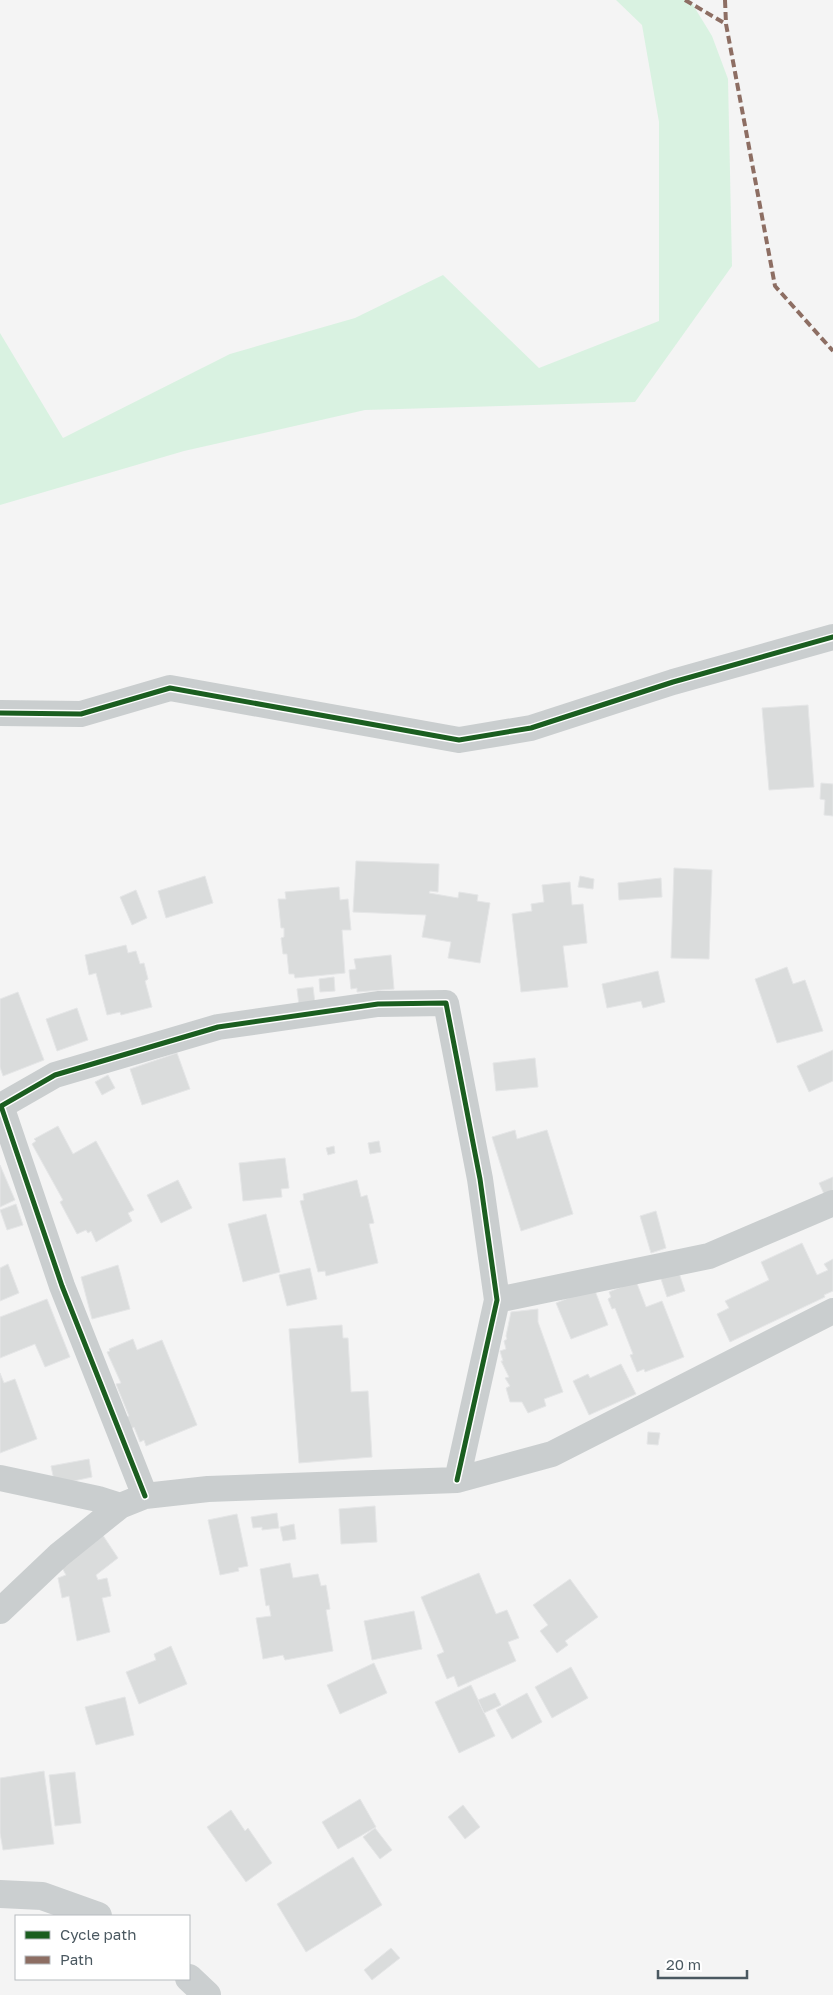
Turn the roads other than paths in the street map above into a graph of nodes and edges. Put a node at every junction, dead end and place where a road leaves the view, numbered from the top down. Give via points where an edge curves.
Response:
1 (833, 637) edge
2 (0, 713) edge
3 (833, 1204) edge
4 (498, 1300) junction
5 (833, 1311) edge
6 (0, 1478) edge
7 (458, 1480) junction
8 (145, 1496) junction
9 (120, 1506) junction
10 (0, 1611) edge
11 (0, 1894) edge
12 (95, 1915) edge
13 (190, 1979) edge
14 (207, 1995) edge

1 - 2 street via 673,682 531,728 459,740 170,688 81,714
3 - 4 street via 709,1256
4 - 7 street
4 - 8 street via 480,1179 446,1003 378,1004 218,1027 55,1075 2,1106 62,1286
5 - 7 street via 552,1454
6 - 9 street
7 - 8 street via 208,1489
8 - 9 street
9 - 10 street via 59,1555
11 - 12 street via 42,1896
13 - 14 street

